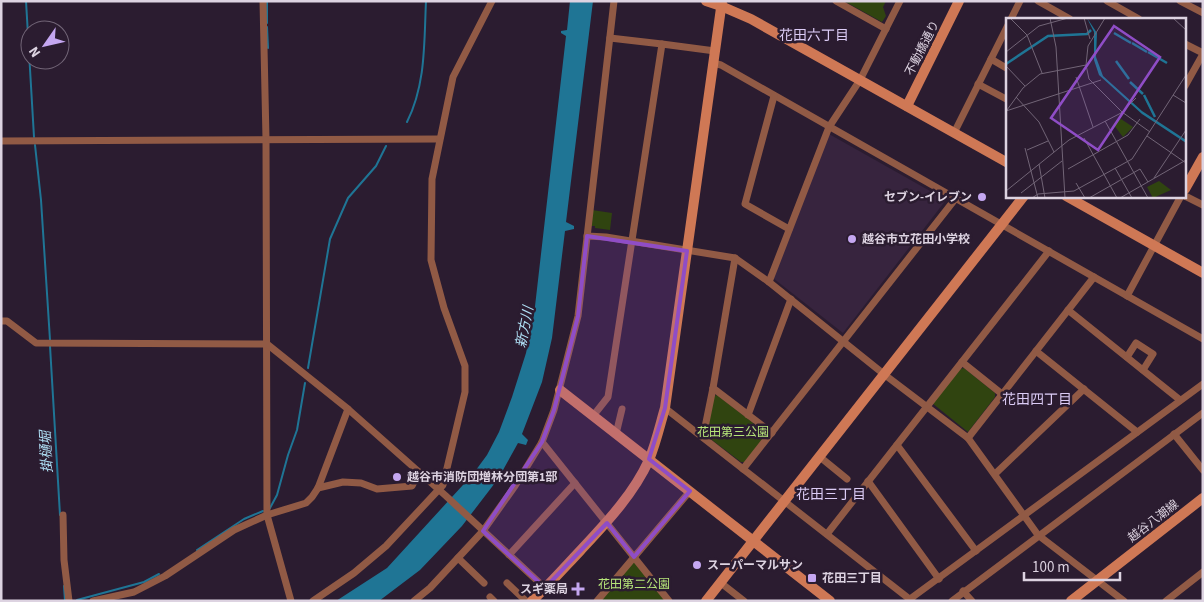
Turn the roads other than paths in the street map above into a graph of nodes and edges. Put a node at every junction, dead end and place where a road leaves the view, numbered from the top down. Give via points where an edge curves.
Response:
1 (262, 1) edge
2 (492, 1) edge
3 (614, 1) edge
4 (706, 1) edge
5 (836, 1) edge
6 (900, 1) edge
7 (960, 1) edge
8 (1020, 1) edge
9 (1038, 1) edge
10 (1107, 1) edge
11 (1180, 1) edge
12 (722, 4) edge
13 (1203, 13) edge
14 (1012, 18) edge
15 (1068, 18) edge
16 (1137, 18) edge
17 (886, 29) junction
18 (610, 38) junction
19 (1005, 38) edge
20 (662, 44) junction
21 (1186, 45) edge
22 (715, 51) junction
23 (1203, 54) edge
24 (991, 59) junction
25 (713, 63) junction
26 (1006, 67) edge
27 (860, 80) junction
28 (1186, 83) edge
29 (978, 84) junction
30 (774, 96) junction
31 (1006, 99) edge
32 (907, 106) junction
33 (829, 127) junction
34 (954, 133) junction
35 (266, 139) junction
36 (439, 140) junction
37 (1, 141) edge
38 (1203, 157) edge
39 (1006, 162) edge
40 (1186, 187) edge
41 (1186, 196) edge
42 (956, 198) junction
43 (1022, 198) edge
44 (1070, 198) edge
45 (1180, 198) edge
46 (1203, 205) edge
47 (1002, 225) junction
48 (789, 229) junction
49 (587, 236) junction
50 (631, 243) junction
51 (1154, 246) junction
52 (687, 251) junction
53 (1048, 251) junction
54 (735, 258) junction
55 (1203, 273) edge
56 (1094, 277) junction
57 (769, 282) junction
58 (1127, 296) junction
59 (791, 299) junction
60 (1068, 310) junction
61 (1, 321) edge
62 (1203, 339) edge
63 (844, 342) junction
64 (267, 344) junction
65 (1036, 351) junction
66 (1127, 357) junction
67 (962, 362) junction
68 (1143, 370) junction
69 (885, 375) junction
70 (1203, 384) edge
71 (713, 388) junction
72 (1084, 389) junction
73 (560, 390) junction
74 (1002, 394) junction
75 (1180, 400) junction
76 (927, 406) junction
77 (665, 408) junction
78 (348, 409) junction
79 (622, 409) dead end
80 (1203, 413) edge
81 (748, 415) junction
82 (592, 416) junction
83 (1137, 432) junction
84 (772, 433) junction
85 (616, 434) junction
86 (1174, 434) junction
87 (702, 438) junction
88 (968, 438) junction
89 (542, 442) junction
90 (897, 445) junction
91 (820, 457) junction
92 (649, 459) junction
93 (744, 469) junction
94 (1203, 470) edge
95 (419, 472) junction
96 (994, 474) junction
97 (848, 478) dead end
98 (868, 481) junction
99 (575, 483) junction
100 (318, 488) junction
101 (439, 490) junction
102 (690, 491) junction
103 (1203, 498) edge
104 (785, 502) junction
105 (63, 514) dead end
106 (267, 514) junction
107 (1024, 515) junction
108 (607, 523) junction
109 (483, 531) junction
110 (826, 534) junction
111 (1038, 534) junction
112 (754, 541) junction
113 (976, 551) junction
114 (509, 555) junction
115 (634, 557) junction
116 (458, 558) junction
117 (1203, 572) edge
118 (938, 579) junction
119 (1097, 580) junction
120 (484, 583) dead end
121 (507, 583) dead end
122 (721, 583) junction
123 (545, 588) junction
124 (963, 591) junction
125 (911, 600) edge
126 (69, 601) edge
127 (93, 601) edge
128 (291, 601) edge
129 (312, 601) edge
130 (414, 601) edge
131 (526, 601) edge
132 (532, 601) edge
133 (597, 601) edge
134 (669, 601) edge
135 (706, 601) edge
136 (744, 601) edge
137 (830, 601) edge
138 (952, 601) edge
139 (972, 601) edge
140 (1071, 601) edge
141 (1124, 601) edge
142 (1166, 601) edge

1 - 35 street
2 - 36 street via 453,77
3 - 18 street
4 - 12 street
5 - 17 street
6 - 17 street
7 - 32 street, 不動橋通り
8 - 14 street
9 - 15 street
10 - 16 street
11 - 13 street
12 - 22 street
12 - 27 street
17 - 27 street
18 - 20 street
18 - 49 street
19 - 24 street
20 - 22 street
20 - 50 street
21 - 23 street
22 - 25 street
23 - 28 street
24 - 26 street
24 - 29 street
25 - 30 street
25 - 52 street
27 - 32 street
27 - 33 street
29 - 31 street
29 - 34 street
30 - 33 street
30 - 48 street via 745,204
32 - 34 street
33 - 42 street
33 - 48 street
34 - 39 street
35 - 36 street
35 - 37 street
35 - 64 street
36 - 101 street via 432,179 431,260 465,366 466,379 443,485
38 - 40 street
41 - 46 street
42 - 47 street
42 - 63 street
43 - 47 street
44 - 51 street
45 - 51 street
47 - 53 street
47 - 69 street
48 - 57 street
49 - 50 street
49 - 73 street via 578,316
50 - 52 street
50 - 82 street via 608,397
51 - 55 street
51 - 58 street
52 - 54 street
52 - 77 street
53 - 56 street
53 - 67 street
54 - 57 street
54 - 71 street
56 - 58 street
56 - 60 street
57 - 59 street
58 - 62 street
59 - 63 street
59 - 81 street
60 - 65 street
60 - 66 street
61 - 64 street via 7,321 36,343
63 - 69 street
63 - 84 street
64 - 78 street
64 - 106 street
65 - 72 street
65 - 74 street
66 - 68 street
66 - 68 street via 1136,343 1153,354
67 - 74 street
67 - 76 street
68 - 75 street
69 - 76 street
69 - 91 street
70 - 75 street
71 - 81 street
71 - 87 street
72 - 83 street
72 - 96 street
73 - 82 street
73 - 89 street
74 - 88 street
75 - 83 street
76 - 88 street
76 - 90 street
77 - 87 street
77 - 92 street
78 - 95 street
78 - 100 street
79 - 85 street
80 - 86 street
81 - 84 street
82 - 85 street
83 - 107 street
84 - 93 street
85 - 92 street
86 - 94 street
86 - 111 street
87 - 93 street
88 - 96 street
89 - 99 street
89 - 109 street via 516,486
90 - 98 street
90 - 113 street
91 - 97 street
91 - 104 street
92 - 102 street
92 - 108 street
93 - 104 street
95 - 100 street via 412,486 377,489 361,483 343,482
95 - 101 street
96 - 107 street
98 - 110 street
98 - 118 street
99 - 108 street
99 - 114 street
100 - 106 street via 306,503
101 - 109 street
101 - 129 street via 386,546 354,573
102 - 112 street
102 - 115 street
103 - 119 street, 越谷八潮線
104 - 110 street
104 - 112 street
105 - 126 street
106 - 127 street via 234,530 165,576 134,592
106 - 128 street
107 - 111 street
107 - 113 street
108 - 115 street
108 - 123 street
109 - 114 street
109 - 116 street
110 - 125 street
111 - 119 street
111 - 124 street
112 - 122 street
112 - 137 street
113 - 118 street
114 - 123 street
115 - 133 street
115 - 134 street
116 - 120 street
116 - 130 street
117 - 142 street
118 - 125 street
119 - 140 street, 越谷八潮線
119 - 141 street
121 - 131 street
122 - 135 street
122 - 136 street
123 - 132 street
124 - 138 street
124 - 139 street

